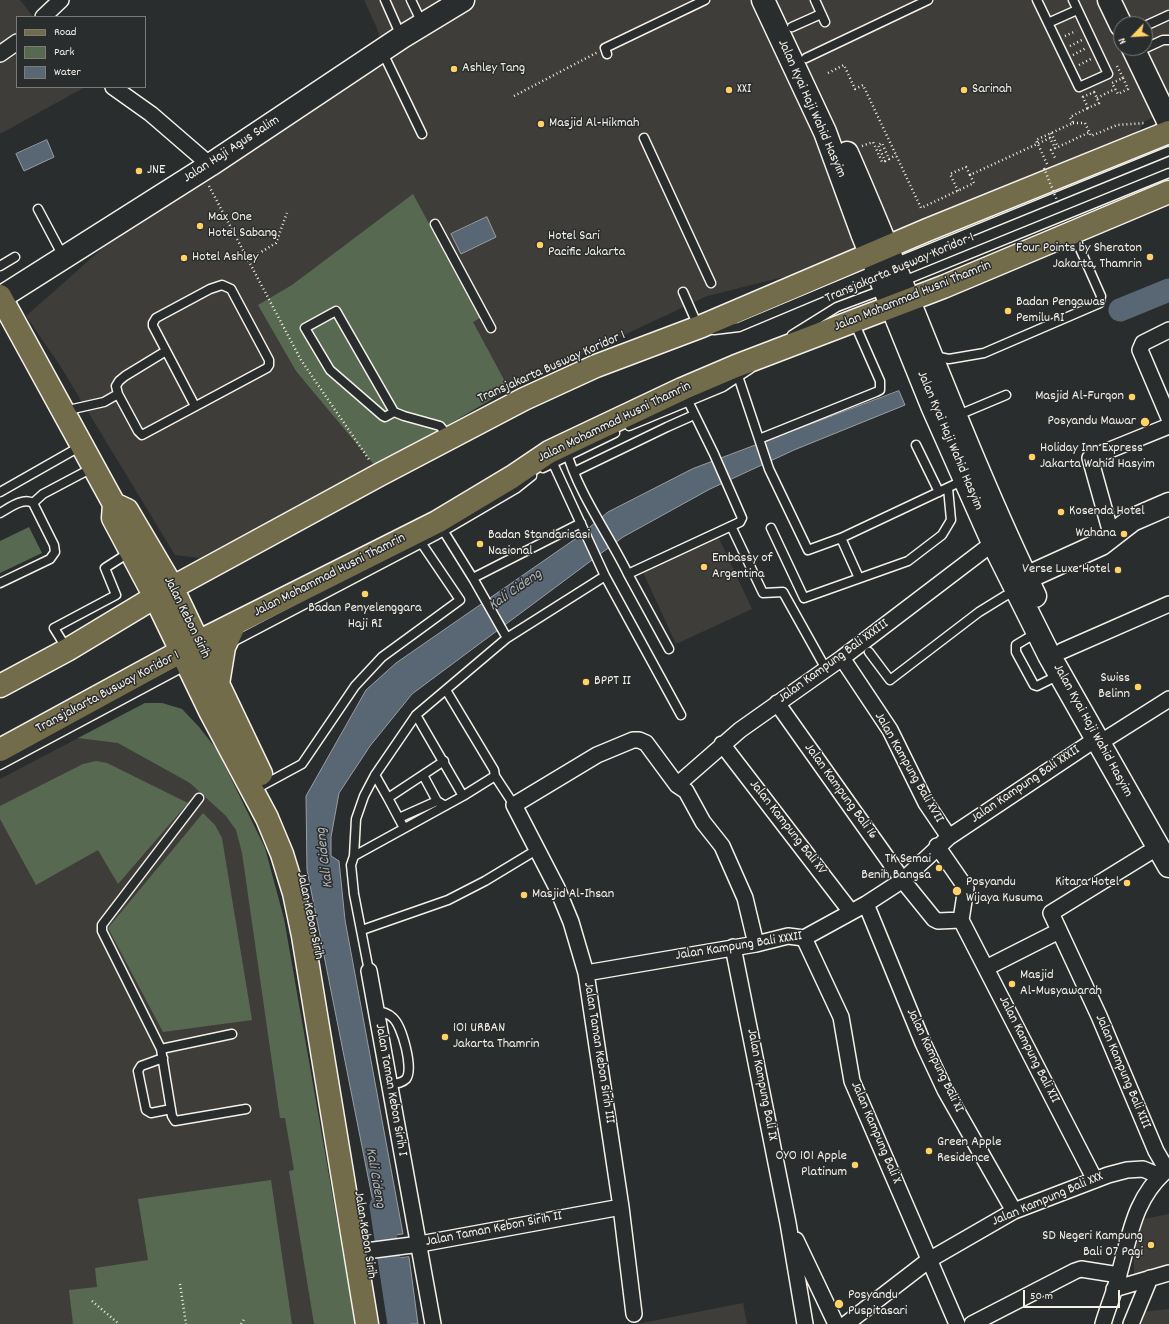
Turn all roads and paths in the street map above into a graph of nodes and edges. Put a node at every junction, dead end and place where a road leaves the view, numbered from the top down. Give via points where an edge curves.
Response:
1 (61, 0) edge
2 (385, 0) edge
3 (411, 0) edge
4 (463, 0) edge
5 (705, 0) edge
6 (763, 0) edge
7 (779, 0) edge
8 (815, 0) edge
9 (928, 0) edge
10 (1037, 0) edge
11 (1073, 0) edge
12 (1109, 0) edge
13 (1078, 10) junction
14 (821, 14) junction
15 (1169, 15) edge
16 (44, 16) edge
17 (1117, 16) edge
18 (825, 22) dead end
19 (1153, 22) edge
20 (1048, 23) junction
21 (422, 24) junction
22 (792, 27) junction
23 (402, 37) junction
24 (1169, 40) edge
25 (1081, 41) dead end
26 (16, 43) edge
27 (1094, 44) junction
28 (1153, 44) edge
29 (1070, 46) dead end
30 (382, 50) junction
31 (606, 51) joint
32 (0, 54) edge
33 (1136, 56) edge
34 (806, 58) junction
35 (1065, 58) junction
36 (1089, 60) dead end
37 (1079, 65) dead end
38 (1092, 65) dead end
39 (1081, 70) dead end
40 (828, 73) dead end
41 (114, 88) edge
42 (1115, 89) junction
43 (514, 96) dead end
44 (1096, 98) junction
45 (1088, 108) junction
46 (1073, 123) junction
47 (1133, 123) dead end
48 (1169, 123) edge
49 (1090, 132) junction
50 (1169, 132) edge
51 (1052, 133) junction
52 (422, 134) dead end
53 (644, 138) dead end
54 (873, 142) dead end
55 (1038, 143) junction
56 (1169, 151) edge
57 (896, 155) junction
58 (1056, 160) dead end
59 (206, 168) junction
60 (1044, 168) dead end
61 (1049, 168) dead end
62 (1169, 173) edge
63 (970, 175) junction
64 (958, 191) junction
65 (1169, 192) edge
66 (1058, 202) dead end
67 (38, 209) dead end
68 (287, 213) dead end
69 (435, 224) dead end
70 (1072, 232) junction
71 (64, 257) junction
72 (15, 258) dead end
73 (248, 260) junction
74 (0, 266) edge
75 (890, 276) junction
76 (710, 283) dead end
77 (683, 292) dead end
78 (0, 297) edge
79 (854, 320) junction
80 (491, 328) dead end
81 (1169, 330) edge
82 (690, 331) junction
83 (166, 351) junction
84 (770, 353) junction
85 (927, 363) junction
86 (737, 372) junction
87 (118, 394) junction
88 (685, 395) junction
89 (1006, 395) dead end
90 (195, 406) junction
91 (946, 409) junction
92 (64, 412) junction
93 (394, 412) junction
94 (694, 415) junction
95 (1169, 418) edge
96 (1169, 426) edge
97 (448, 434) junction
98 (759, 440) junction
99 (916, 445) dead end
100 (82, 446) junction
101 (559, 454) junction
102 (94, 467) junction
103 (376, 470) junction
104 (574, 472) junction
105 (956, 484) junction
106 (0, 492) edge
107 (939, 492) junction
108 (33, 503) junction
109 (114, 504) junction
110 (1169, 504) edge
111 (0, 513) edge
112 (582, 523) junction
113 (440, 526) junction
114 (731, 526) junction
115 (771, 528) dead end
116 (1112, 536) junction
117 (418, 538) junction
118 (841, 538) junction
119 (993, 543) junction
120 (130, 551) junction
121 (628, 574) junction
122 (605, 575) junction
123 (859, 578) junction
124 (474, 579) junction
125 (0, 583) edge
126 (1021, 585) junction
127 (162, 589) junction
128 (1169, 604) edge
129 (506, 637) junction
130 (65, 646) junction
131 (669, 649) dead end
132 (1062, 651) junction
133 (869, 652) dead end
134 (199, 655) junction
135 (842, 658) junction
136 (826, 669) junction
137 (0, 677) edge
138 (0, 686) edge
139 (446, 690) junction
140 (1169, 699) edge
141 (777, 704) junction
142 (416, 715) junction
143 (681, 715) dead end
144 (1102, 738) junction
145 (722, 744) junction
146 (0, 750) edge
147 (444, 761) junction
148 (0, 765) edge
149 (375, 775) junction
150 (423, 775) junction
151 (495, 776) junction
152 (677, 785) junction
153 (260, 788) junction
154 (463, 796) junction
155 (199, 798) dead end
156 (388, 798) junction
157 (437, 801) junction
158 (514, 805) junction
159 (445, 806) junction
160 (399, 818) junction
161 (404, 828) junction
162 (943, 842) junction
163 (1164, 845) edge
164 (538, 849) junction
165 (354, 856) junction
166 (1169, 866) edge
167 (903, 880) junction
168 (866, 904) junction
169 (851, 912) junction
170 (961, 920) junction
171 (362, 930) junction
172 (1059, 931) junction
173 (804, 938) junction
174 (756, 944) junction
175 (733, 947) junction
176 (986, 968) junction
177 (369, 971) joint
178 (586, 973) junction
179 (376, 1011) junction
180 (232, 1034) dead end
181 (161, 1049) junction
182 (163, 1058) junction
183 (388, 1084) junction
184 (171, 1109) junction
185 (246, 1109) dead end
186 (1166, 1172) edge
187 (1095, 1180) junction
188 (622, 1207) junction
189 (1014, 1211) junction
190 (788, 1223) junction
191 (413, 1245) junction
192 (371, 1250) junction
193 (929, 1260) junction
194 (1169, 1273) edge
195 (1150, 1278) junction
196 (1117, 1282) junction
197 (180, 1284) dead end
198 (92, 1301) dead end
199 (634, 1314) dead end
200 (246, 1318) dead end
201 (119, 1324) edge
202 (186, 1324) edge
203 (241, 1324) edge
204 (367, 1324) edge
205 (378, 1324) edge
206 (433, 1324) edge
207 (806, 1324) edge
208 (836, 1324) edge
209 (846, 1324) edge
210 (957, 1324) edge
211 (972, 1324) edge
212 (1103, 1324) edge
213 (1131, 1324) edge

1 - 16 street
2 - 23 lane
3 - 21 lane
4 - 21 main road, Jalan Haji Agus Salim
5 - 31 lane
6 - 75 main road, Jalan Kyai Haji Wahid Hasyim
7 - 22 main road, Jalan Kyai Haji Wahid Hasyim
8 - 14 lane
9 - 34 lane
10 - 20 lane
11 - 13 lane
12 - 17 main road
13 - 20 lane
13 - 27 lane
14 - 18 lane
14 - 22 lane
15 - 19 lane
20 - 35 lane
21 - 23 main road, Jalan Haji Agus Salim
22 - 34 main road, Jalan Kyai Haji Wahid Hasyim
23 - 30 main road, Jalan Haji Agus Salim
24 - 28 lane
25 - 29 path via 1076,30 1065,35
26 - 32 street
27 - 35 path
27 - 35 lane via 1108,74 1079,87
30 - 52 lane
30 - 59 main road, Jalan Haji Agus Salim
31 - 43 path
33 - 48 main road
34 - 75 main road, Jalan Kyai Haji Wahid Hasyim
36 - 38 path
37 - 39 path
40 - 57 path via 844,66 855,89 863,85
41 - 59 street via 151,114
42 - 42 path via 1118,94 1128,90 1123,78 1112,83
42 - 44 path
44 - 45 path via 1099,103
44 - 45 path via 1094,92 1083,97
45 - 46 path via 1070,117
46 - 49 path via 1085,123
46 - 51 path
47 - 49 path via 1117,125 1091,136
49 - 51 path via 1058,147
50 - 75 main road, Jalan Mohammad Husni Thamrin
51 - 55 path via 1036,140
53 - 76 lane
54 - 57 path via 882,162 885,161 878,145 882,143 889,159
55 - 58 path via 1050,138 1055,148 1051,150
55 - 61 path
55 - 63 path
56 - 75 lane, Transjakarta Busway Koridor 1
57 - 64 path via 921,208
59 - 71 main road, Jalan Haji Agus Salim
59 - 73 path
60 - 66 path, bridge
62 - 75 lane, Transjakarta Busway Koridor 1
63 - 64 path via 974,184
63 - 64 path via 966,167 950,174
65 - 70 main road, Jalan Mohammad Husni Thamrin
67 - 71 lane
68 - 73 path via 276,243
69 - 80 lane
70 - 75 main road, Jalan Mohammad Husni Thamrin
70 - 85 lane via 1101,296 1100,303 984,353
71 - 78 main road, Jalan Haji Agus Salim
72 - 74 lane
73 - 103 path via 301,360
75 - 79 main road, Jalan Mohammad Husni Thamrin
75 - 82 main road, Jalan Mohammad Husni Thamrin
75 - 84 lane, Transjakarta Busway Koridor 1 via 794,334
75 - 85 main road, Jalan Kyai Haji Wahid Hasyim
77 - 82 lane
78 - 92 main road, Jalan Kebon Sirih
79 - 84 main road, Jalan Mohammad Husni Thamrin
79 - 98 lane via 880,381 880,390
81 - 95 street via 1143,343 1140,350
82 - 97 main road, Jalan Mohammad Husni Thamrin via 596,366
83 - 87 lane via 119,381 116,386
83 - 90 lane
83 - 90 lane via 153,326 156,318 219,286 231,289 270,365
84 - 86 main road, Jalan Mohammad Husni Thamrin
85 - 91 main road, Jalan Kyai Haji Wahid Hasyim
86 - 88 main road, Jalan Mohammad Husni Thamrin
86 - 98 lane
87 - 90 lane via 142,435
87 - 92 lane via 104,402
88 - 94 lane
88 - 101 main road, Jalan Mohammad Husni Thamrin
89 - 91 lane
91 - 105 main road, Jalan Kyai Haji Wahid Hasyim
91 - 126 main road, Jalan Kyai Haji Wahid Hasyim
92 - 100 main road, Jalan Kebon Sirih
93 - 93 lane via 336,311 305,328 330,370 383,416
93 - 97 lane via 440,426
94 - 104 lane
94 - 114 lane via 742,518 740,522
96 - 116 street via 1090,458
97 - 103 lane
97 - 127 main road, Jalan Mohammad Husni Thamrin
98 - 118 lane via 769,469 808,550
99 - 107 lane
100 - 102 main road, Jalan Kebon Sirih
100 - 106 lane
101 - 104 lane
101 - 112 lane via 564,487
101 - 113 main road, Jalan Mohammad Husni Thamrin via 512,477
102 - 108 lane via 43,494
102 - 109 main road, Jalan Kebon Sirih
103 - 127 lane
104 - 121 lane via 595,516
105 - 107 lane
105 - 119 main road, Jalan Kyai Haji Wahid Hasyim
105 - 123 lane via 951,520 942,535 908,561
107 - 118 lane
108 - 111 lane via 24,501
108 - 125 lane via 54,545 54,556
109 - 120 main road, Jalan Kebon Sirih via 113,518
109 - 127 main road, Jalan Kebon Sirih via 127,510
110 - 116 main road via 1132,520
112 - 122 lane
112 - 124 lane
113 - 117 main road, Jalan Mohammad Husni Thamrin
113 - 124 lane
114 - 121 lane
114 - 136 lane via 763,593 783,592
115 - 123 lane via 804,598
116 - 126 main road
117 - 134 lane, Transjakarta Busway Koridor 1
117 - 134 main road, Jalan Mohammad Husni Thamrin via 236,624
117 - 153 lane via 460,600 382,657 355,686 306,761
118 - 123 lane
119 - 126 main road, Jalan Kyai Haji Wahid Hasyim
119 - 135 street, Jalan Kampung Bali XXXIII
120 - 127 main road, Jalan Kebon Sirih
120 - 130 lane via 105,568 116,596 54,628
121 - 131 lane
122 - 129 lane, Jalan Taman Kebon Sirih I
122 - 143 lane
124 - 129 lane
126 - 132 main road, Jalan Kyai Haji Wahid Hasyim
126 - 133 lane via 979,612 890,680
126 - 144 main road, Jalan Kyai Haji Wahid Hasyim via 1037,632 1060,674
127 - 130 main road, Jalan Mohammad Husni Thamrin
127 - 134 main road, Jalan Kebon Sirih
128 - 132 street
129 - 139 lane, Jalan Taman Kebon Sirih I
130 - 137 lane
130 - 138 main road, Jalan Mohammad Husni Thamrin
132 - 144 main road, Jalan Kyai Haji Wahid Hasyim
134 - 146 main road, Jalan Mohammad Husni Thamrin
134 - 148 lane, Transjakarta Busway Koridor 1
134 - 153 main road, Jalan Kebon Sirih via 218,684
134 - 153 main road, Jalan Kebon Sirih via 210,710
135 - 136 street, Jalan Kampung Bali XXXIII
135 - 162 street, Jalan Kampung Bali XVII via 890,730
136 - 141 street, Jalan Kampung Bali XXXIII
139 - 142 lane, Jalan Taman Kebon Sirih I
139 - 151 lane via 494,770
140 - 144 street, Jalan Kampung Bali XXXII
141 - 145 street, Jalan Kampung Bali XXXIII
141 - 167 street, Jalan Kampung Bali 16
142 - 147 lane
142 - 149 lane, Jalan Taman Kebon Sirih I
144 - 162 street, Jalan Kampung Bali XXXII
144 - 163 main road, Jalan Kyai Haji Wahid Hasyim
145 - 152 street, Jalan Kampung Bali XXXIII
145 - 169 street, Jalan Kampung Bali XV
147 - 150 lane
147 - 154 lane
149 - 156 lane
149 - 165 lane, Jalan Taman Kebon Sirih I via 356,819
150 - 156 lane
150 - 157 lane
151 - 154 lane
151 - 158 lane
152 - 158 street via 646,743 633,740 597,755
152 - 174 street via 686,791 703,822 725,852 745,898
153 - 192 main road, Jalan Kebon Sirih via 297,863 305,889
153 - 204 main road, Jalan Kebon Sirih via 267,818 294,893 303,936
154 - 159 lane
155 - 181 lane via 102,925 102,931
156 - 160 lane
157 - 159 lane
157 - 160 lane
158 - 164 street, Jalan Taman Kebon Sirih III
159 - 161 lane
160 - 161 lane
161 - 165 lane
162 - 167 street, Jalan Kampung Bali XXXII
162 - 170 street via 966,888
163 - 166 main road, Jalan Kyai Haji Wahid Hasyim
163 - 172 street, Jalan Kampung Bali XIII via 1051,910
164 - 171 lane via 448,900
164 - 178 street, Jalan Taman Kebon Sirih III via 571,922
165 - 171 lane, Jalan Taman Kebon Sirih I via 351,865 354,894
167 - 168 street, Jalan Kampung Bali XXXII
167 - 170 street via 936,920
168 - 169 street, Jalan Kampung Bali XXXII
168 - 189 street, Jalan Kampung Bali XI via 923,1043
169 - 173 street, Jalan Kampung Bali XXXII
170 - 176 street, Jalan Kampung Bali XII
171 - 177 lane, Jalan Taman Kebon Sirih I
172 - 176 street
172 - 186 street, Jalan Kampung Bali XIII via 1099,1016
173 - 174 street, Jalan Kampung Bali XXXII via 788,936
173 - 193 street, Jalan Kampung Bali X via 841,1017 852,1081
174 - 175 street, Jalan Kampung Bali XXXII
175 - 178 street, Jalan Kampung Bali XXXII
175 - 190 street, Jalan Kampung Bali IX
176 - 187 street, Jalan Kampung Bali XII
177 - 179 street, Jalan Taman Kebon Sirih I
178 - 188 street, Jalan Taman Kebon Sirih III
179 - 183 street, Jalan Taman Kebon Sirih I
179 - 183 lane via 386,1012 394,1018 402,1034 409,1070 406,1079 400,1083
180 - 181 lane
181 - 182 lane
182 - 184 lane
182 - 184 lane via 141,1066 138,1070 146,1110 151,1113
183 - 191 street, Jalan Taman Kebon Sirih I
184 - 185 lane via 172,1116 178,1122
186 - 187 street, Jalan Kampung Bali XXX via 1127,1170
186 - 196 street via 1150,1189 1132,1221
187 - 189 street, Jalan Kampung Bali XXX
188 - 191 street, Jalan Taman Kebon Sirih II
188 - 199 street, Jalan Taman Kebon Sirih III
189 - 193 street, Jalan Kampung Bali XXX
190 - 207 street, Jalan Kampung Bali IX
190 - 208 street, Jalan Kampung Bali IX
191 - 192 street, Jalan Taman Kebon Sirih II
191 - 206 street, Jalan Taman Kebon Sirih I
192 - 205 main road, Jalan Kebon Sirih
193 - 209 street, Jalan Kampung Bali XXX
193 - 210 street, Jalan Kampung Bali X
194 - 195 street
195 - 196 street
195 - 213 street
196 - 211 street via 1081,1269
196 - 212 street
197 - 202 path
198 - 201 path
200 - 203 path

